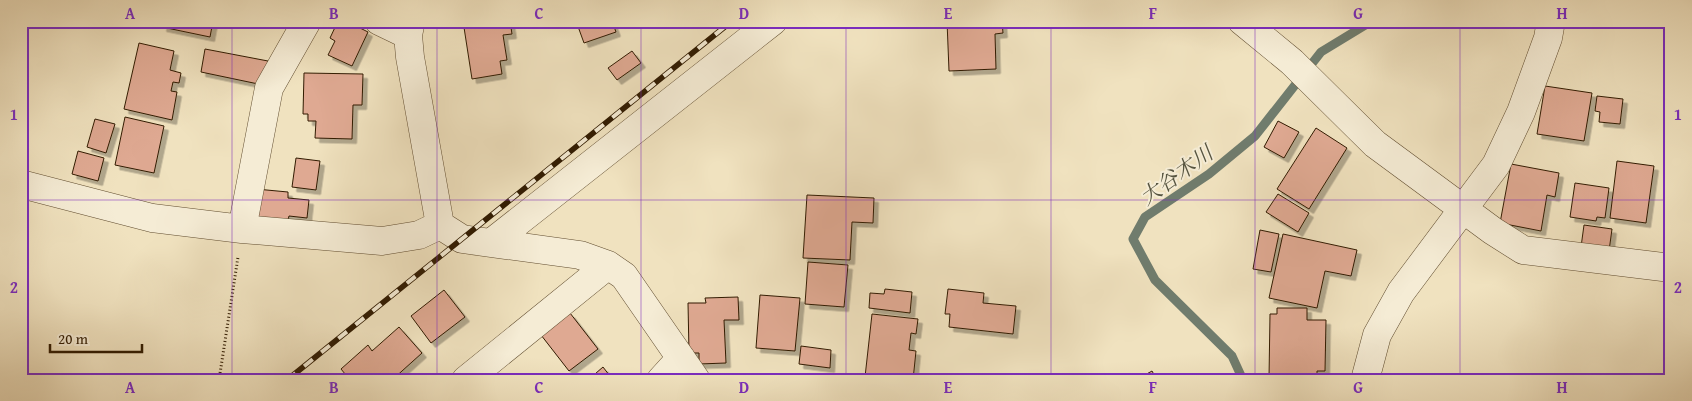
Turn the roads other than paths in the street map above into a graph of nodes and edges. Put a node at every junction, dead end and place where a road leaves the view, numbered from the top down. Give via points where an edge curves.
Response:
1 (307, 21) edge
2 (379, 21) edge
3 (773, 21) edge
4 (1242, 21) edge
5 (1551, 21) edge
6 (410, 28) edge
7 (21, 184) edge
8 (1464, 208) junction
9 (440, 226) junction
10 (242, 229) junction
11 (491, 243) junction
12 (608, 265) junction
13 (1671, 268) edge
14 (689, 369) edge
15 (466, 380) edge
16 (661, 380) edge
17 (1365, 380) edge

1 - 10 street via 269,88
2 - 6 street
3 - 11 street
4 - 8 street via 1292,62 1375,144
5 - 8 street via 1548,38 1500,156
6 - 9 street
7 - 10 street via 152,218
8 - 13 street via 1493,232 1523,250
8 - 17 street via 1401,292 1376,335
9 - 10 street via 419,235 382,241
9 - 11 street via 462,239
11 - 12 street via 580,255
12 - 14 street via 624,276
12 - 15 street
14 - 16 street

